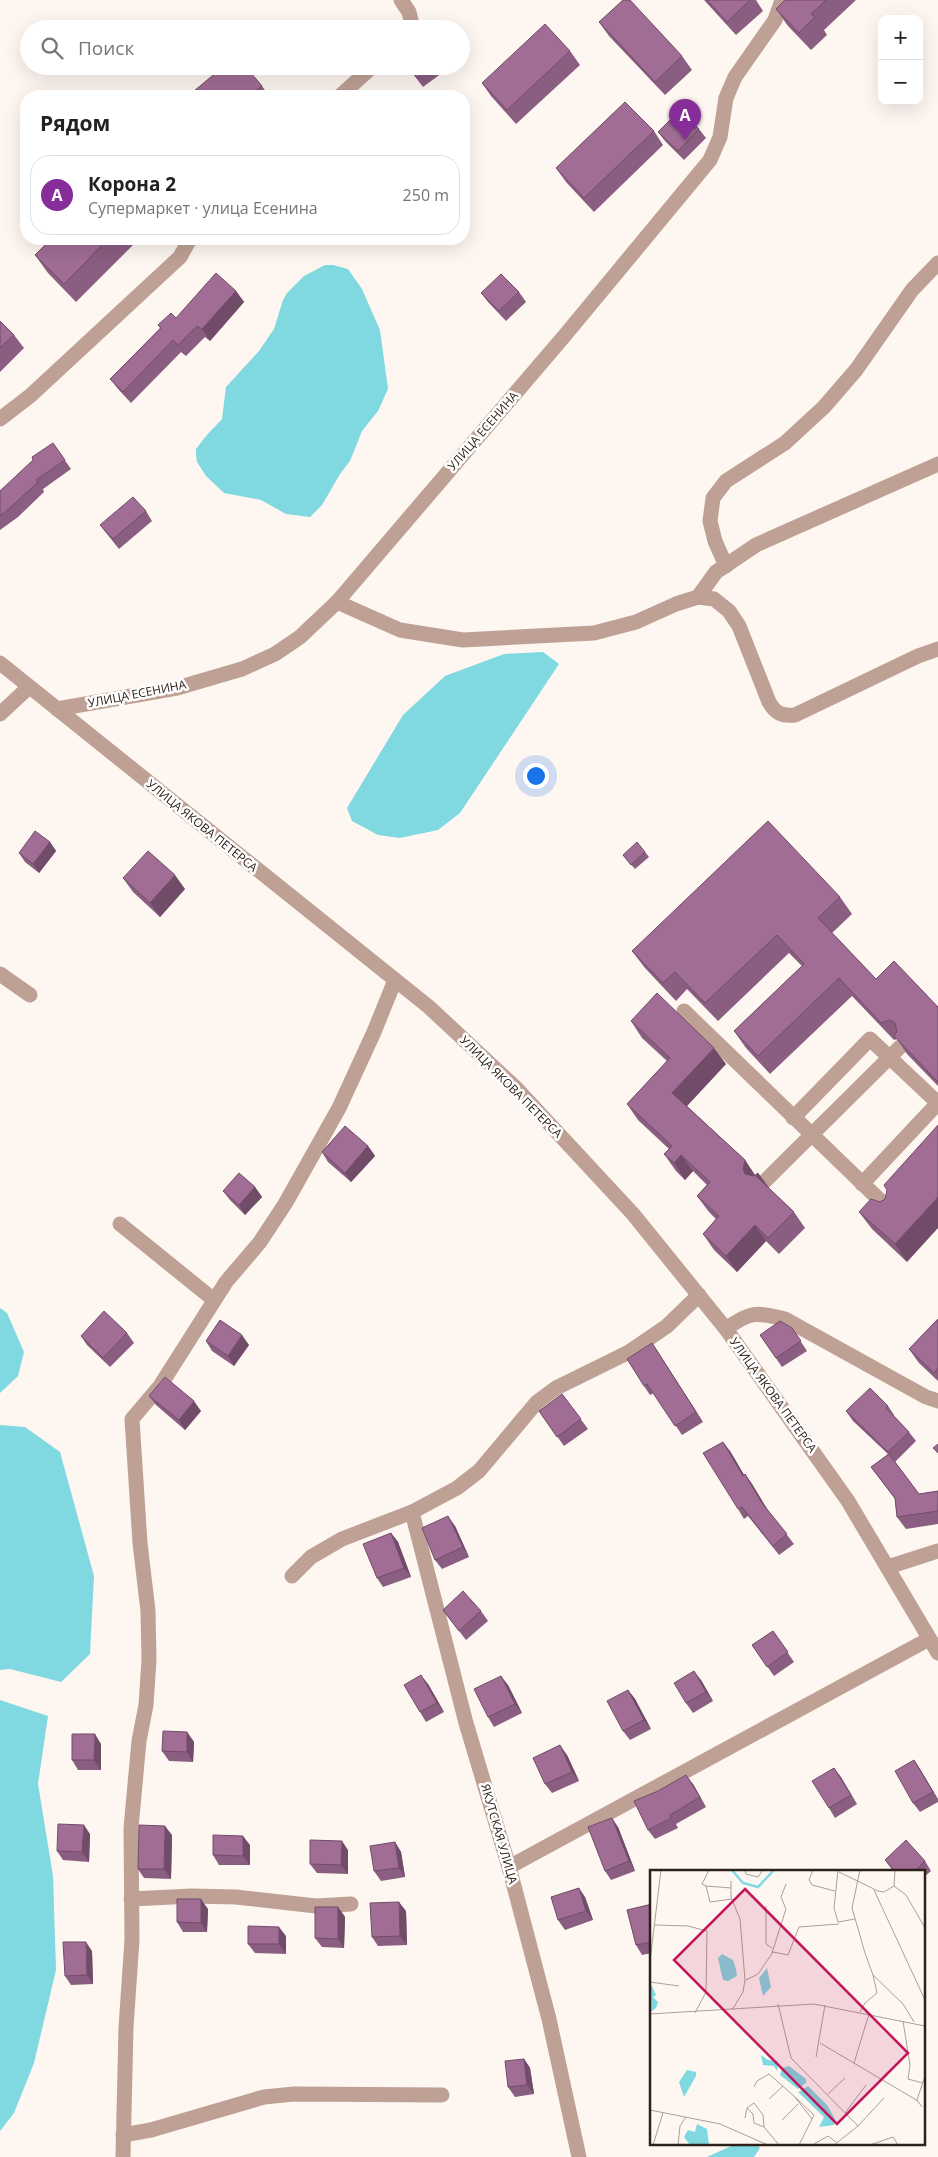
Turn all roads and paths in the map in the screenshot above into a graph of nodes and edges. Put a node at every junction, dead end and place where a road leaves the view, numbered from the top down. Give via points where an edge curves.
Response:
1 (401, 0) edge
2 (782, 0) edge
3 (410, 20) edge
4 (363, 75) edge
5 (347, 90) edge
6 (187, 245) edge
7 (938, 263) edge
8 (0, 419) edge
9 (938, 464) edge
10 (726, 566) junction
11 (698, 597) junction
12 (336, 602) junction
13 (938, 649) edge
14 (0, 663) edge
15 (29, 687) junction
16 (57, 709) junction
17 (0, 714) edge
18 (0, 974) edge
19 (395, 980) junction
20 (30, 995) dead end
21 (684, 1011) dead end
22 (895, 1052) junction
23 (793, 1118) junction
24 (811, 1136) junction
25 (763, 1183) edge
26 (862, 1184) junction
27 (890, 1210) edge
28 (120, 1224) dead end
29 (699, 1295) junction
30 (214, 1300) junction
31 (726, 1329) junction
32 (938, 1401) edge
33 (412, 1512) junction
34 (938, 1551) edge
35 (888, 1567) junction
36 (292, 1576) dead end
37 (929, 1639) junction
38 (938, 1653) edge
39 (509, 1867) junction
40 (131, 1899) junction
41 (351, 1904) dead end
42 (442, 2095) dead end
43 (124, 2135) junction
44 (123, 2157) edge
45 (578, 2157) edge

1 - 3 street
2 - 12 street, УЛИЦА ЕСЕНИНА via 776,20 735,77 726,98 720,137 710,160
4 - 5 street
6 - 8 street via 180,257 30,396
7 - 10 street via 912,290 856,370 824,407 785,443 726,481 713,498 710,521
9 - 10 street via 756,545
10 - 11 street via 716,572
11 - 12 street via 636,622 594,633 463,640 400,630
11 - 13 street via 714,599 730,611 769,702 775,712 784,716 795,716
12 - 16 street, УЛИЦА ЕСЕНИНА via 281,650 242,668 177,688
14 - 15 street, УЛИЦА ЯКОВА ПЕТЕРСА
15 - 16 street, УЛИЦА ЯКОВА ПЕТЕРСА
15 - 17 street
16 - 19 street, УЛИЦА ЯКОВА ПЕТЕРСА
18 - 20 street
19 - 29 street, УЛИЦА ЯКОВА ПЕТЕРСА via 429,1007 517,1089 632,1214
19 - 30 street via 339,1108 285,1204
21 - 23 street
22 - 23 street via 870,1039
22 - 24 street
22 - 26 street via 938,1103
23 - 24 street
24 - 25 street
24 - 26 street
26 - 27 street
28 - 30 street
29 - 31 street, УЛИЦА ЯКОВА ПЕТЕРСА
29 - 33 street via 667,1326 629,1352 556,1388 519,1422 479,1471 457,1488
30 - 40 street via 160,1386 132,1419 149,1660 132,1818
31 - 32 street via 742,1317 760,1313 785,1319
31 - 35 street, УЛИЦА ЯКОВА ПЕТЕРСА via 848,1501
33 - 36 street via 342,1539 311,1557
33 - 39 street, ЯКУТСКАЯ УЛИЦА via 466,1723
34 - 35 street
35 - 37 street, УЛИЦА ЯКОВА ПЕТЕРСА
37 - 38 street, УЛИЦА ЯКОВА ПЕТЕРСА
37 - 39 street
39 - 45 street, ЯКУТСКАЯ УЛИЦА via 549,2020
40 - 41 street via 201,1896 316,1906
40 - 43 street
42 - 43 street via 294,2094 264,2097
43 - 44 street

